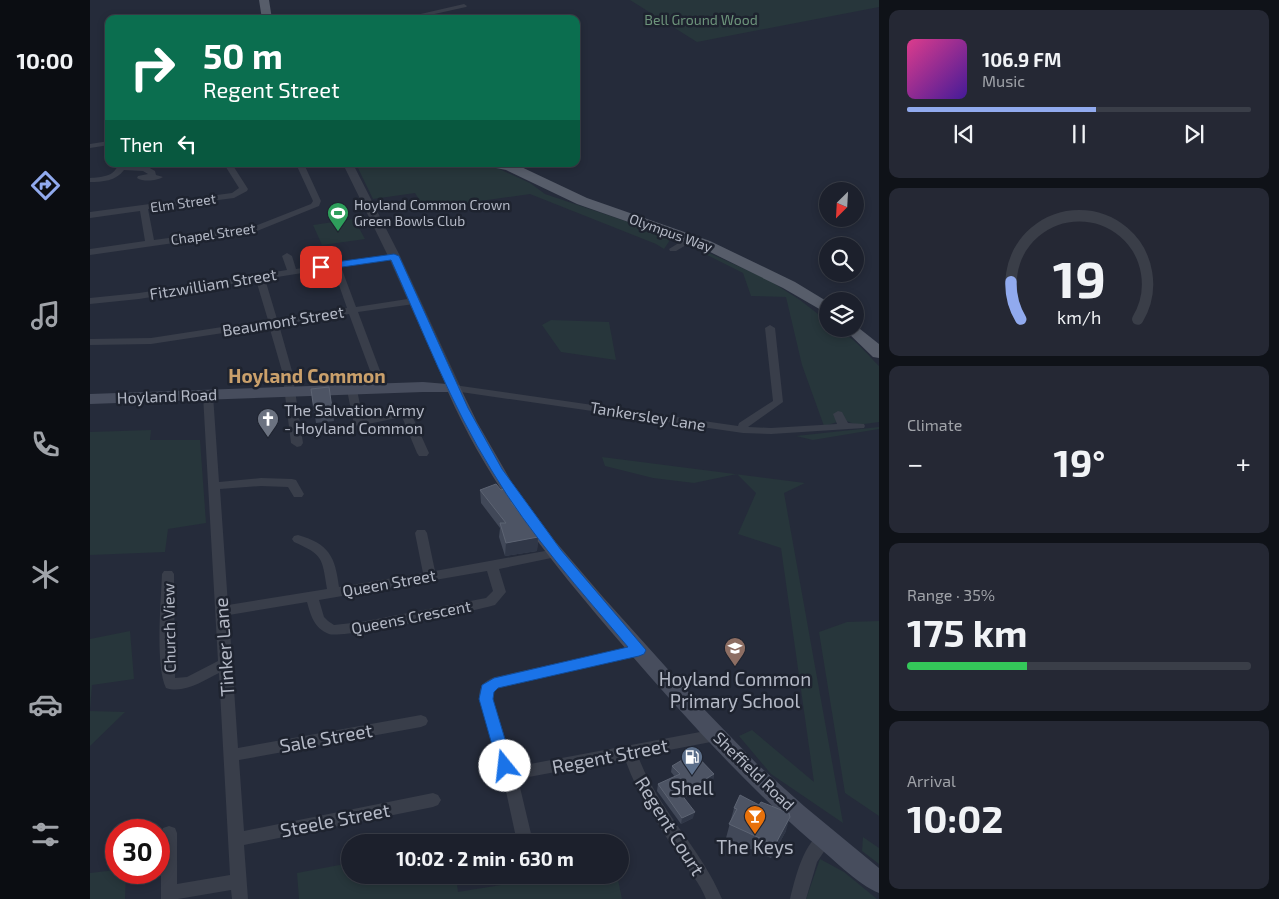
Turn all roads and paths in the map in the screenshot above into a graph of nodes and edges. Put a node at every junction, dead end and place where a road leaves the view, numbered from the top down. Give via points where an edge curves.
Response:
1 (264, 0) edge
2 (464, 6) dead end
3 (427, 14) joint
4 (266, 15) edge
5 (422, 15) edge
6 (105, 144) edge
7 (90, 146) edge
8 (121, 167) edge
9 (130, 167) edge
10 (230, 167) edge
11 (301, 167) edge
12 (350, 167) edge
13 (509, 167) edge
14 (141, 178) dead end
15 (90, 180) edge
16 (144, 209) junction
17 (90, 215) edge
18 (690, 239) junction
19 (150, 244) junction
20 (673, 248) dead end
21 (90, 252) edge
22 (287, 256) dead end
23 (394, 256) junction
24 (336, 265) junction
25 (292, 272) junction
26 (260, 277) junction
27 (90, 301) edge
28 (414, 301) junction
29 (819, 303) edge
30 (351, 310) junction
31 (272, 322) junction
32 (770, 328) dead end
33 (861, 337) edge
34 (90, 342) edge
35 (879, 353) edge
36 (377, 376) dead end
37 (454, 388) junction
38 (352, 390) junction
39 (290, 392) junction
40 (208, 395) junction
41 (90, 399) edge
42 (838, 414) dead end
43 (860, 426) dead end
44 (844, 427) junction
45 (743, 430) junction
46 (297, 443) dead end
47 (422, 452) dead end
48 (214, 486) junction
49 (298, 494) dead end
50 (421, 533) dead end
51 (298, 539) dead end
52 (556, 553) junction
53 (492, 566) junction
54 (168, 574) dead end
55 (430, 576) junction
56 (334, 593) junction
57 (312, 597) junction
58 (222, 611) junction
59 (639, 650) junction
60 (224, 664) junction
61 (421, 721) dead end
62 (716, 735) junction
63 (630, 753) junction
64 (232, 755) junction
65 (509, 773) junction
66 (433, 800) dead end
67 (523, 834) edge
68 (825, 838) junction
69 (236, 840) junction
70 (239, 881) junction
71 (879, 882) edge
72 (169, 896) edge
73 (240, 899) edge
74 (714, 899) edge
75 (798, 899) edge

1 - 4 main road
2 - 3 street
3 - 5 street
6 - 7 street
8 - 15 street via 111,177
9 - 14 street via 145,169 156,177
10 - 16 street, Elm Street via 244,189 241,192
11 - 19 street, Chapel Street via 318,202 315,206 257,228
12 - 23 street, Sheffield Road
13 - 18 main road, Olympus Way via 582,202
16 - 17 street, Elm Street
16 - 19 street
18 - 20 street
18 - 29 main road, Olympus Way via 747,263
19 - 21 street, Chapel Street
22 - 25 street
23 - 24 street, Fitzwilliam Street
23 - 28 street, Sheffield Road
24 - 25 street, Fitzwilliam Street
24 - 30 street
25 - 26 street, Fitzwilliam Street
26 - 27 street, Fitzwilliam Street
26 - 31 street
28 - 30 street, Beaumont Street
28 - 37 street, Sheffield Road
30 - 31 street, Beaumont Street
30 - 36 street
31 - 34 street, Beaumont Street via 151,341
31 - 39 street
32 - 45 street via 778,402 743,424
33 - 35 main road
37 - 38 main road, Hoyland Road
37 - 45 street, Tankersley Lane
37 - 52 main road, Sheffield Road via 497,471
38 - 39 main road, Hoyland Road
38 - 47 street via 358,423 406,413
39 - 40 main road, Hoyland Road
39 - 46 street
40 - 41 main road, Hoyland Road
40 - 48 street, Tinker Lane
42 - 44 street
43 - 44 street, Tankersley Lane
44 - 45 street, Tankersley Lane
48 - 49 street via 292,483
48 - 58 street, Tinker Lane
50 - 55 street
51 - 56 street via 320,549 330,566
52 - 53 street, Queen Street
52 - 59 main road, Sheffield Road
53 - 55 street, Queen Street
53 - 57 street, Queens Crescent via 500,592 490,602 352,629 333,630 323,625
54 - 60 street, Church View via 167,666 171,684 189,682
55 - 56 street, Queen Street
56 - 57 street, Queen Street
57 - 58 street, Queen Street
58 - 60 street, Tinker Lane
59 - 62 main road, Sheffield Road
59 - 65 street via 494,684 486,689 486,699
60 - 64 street, Tinker Lane
61 - 64 street, Sale Street
62 - 63 street, Regent Street
62 - 68 main road, Sheffield Road via 770,790
63 - 65 street, Regent Street
63 - 74 street, Regent Court via 647,794
64 - 69 street, Tinker Lane
65 - 67 street
66 - 69 street, Steele Street
68 - 71 main road, Sheffield Road
68 - 75 street via 806,869
69 - 70 street, Tinker Lane
70 - 72 street
70 - 73 street, Tinker Lane

